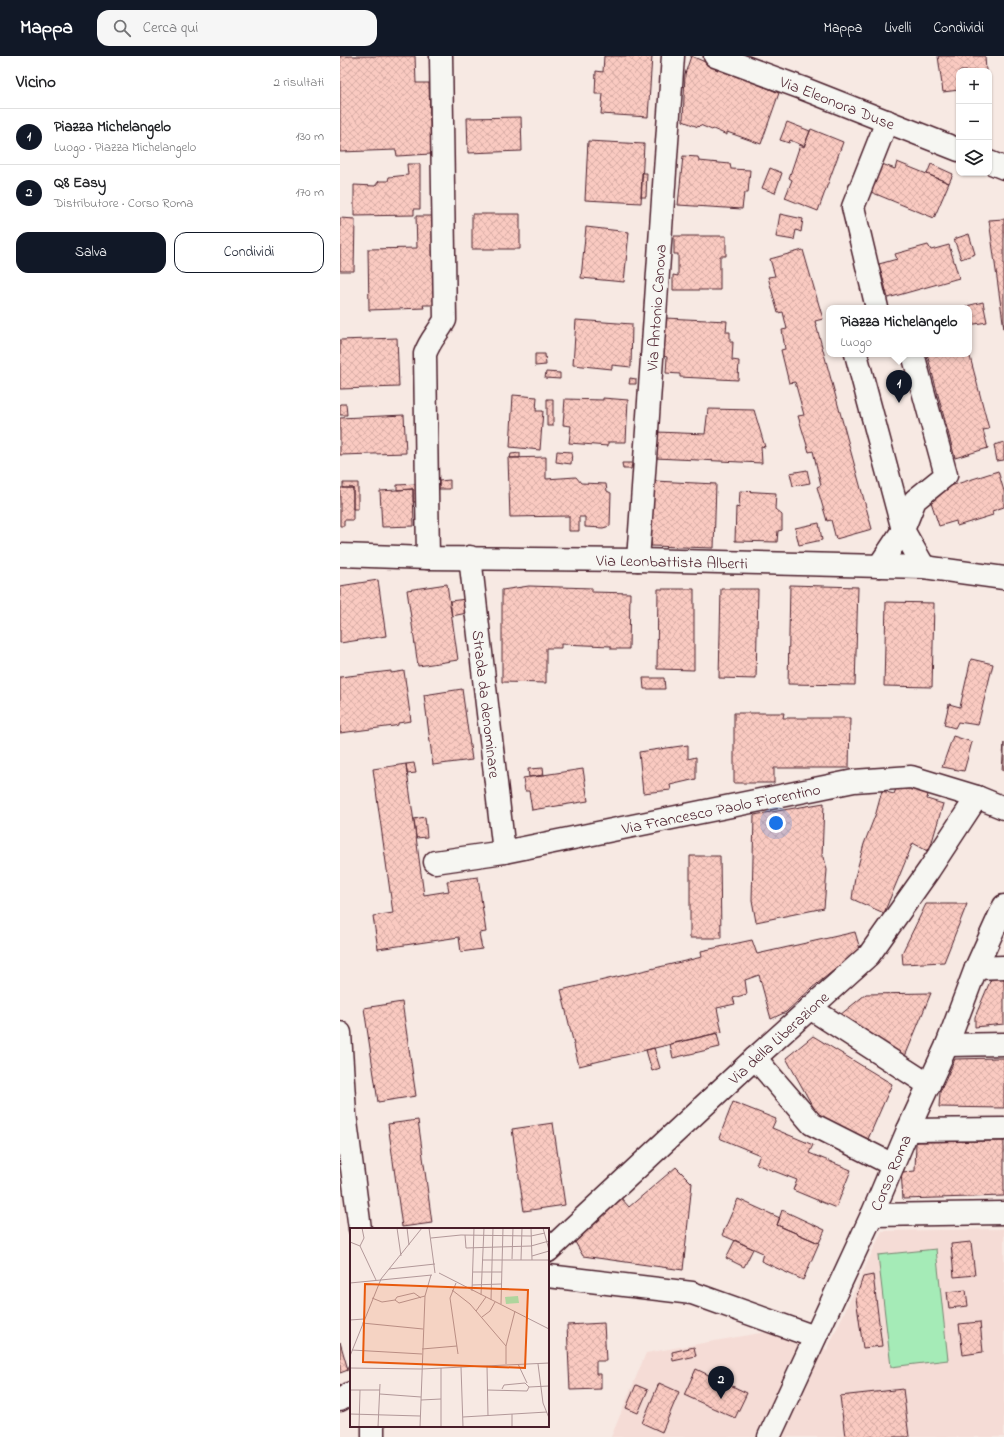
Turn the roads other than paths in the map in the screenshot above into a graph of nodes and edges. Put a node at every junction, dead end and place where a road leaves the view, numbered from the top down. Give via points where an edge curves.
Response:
1 (441, 56) edge
2 (673, 56) edge
3 (715, 56) edge
4 (887, 121) junction
5 (956, 149) edge
6 (992, 163) edge
7 (1004, 168) edge
8 (876, 305) edge
9 (857, 357) edge
10 (914, 357) edge
11 (903, 530) junction
12 (340, 555) edge
13 (470, 557) junction
14 (428, 558) junction
15 (638, 560) junction
16 (879, 566) junction
17 (924, 567) junction
18 (1004, 578) edge
19 (977, 797) junction
20 (1004, 808) edge
21 (504, 852) junction
22 (435, 862) dead end
23 (1004, 906) edge
24 (1004, 967) edge
25 (976, 968) junction
26 (810, 1008) junction
27 (340, 1033) edge
28 (1004, 1044) edge
29 (947, 1045) junction
30 (755, 1058) junction
31 (929, 1085) junction
32 (342, 1114) edge
33 (1004, 1129) edge
34 (908, 1130) junction
35 (893, 1165) junction
36 (1004, 1213) edge
37 (872, 1215) junction
38 (360, 1228) edge
39 (549, 1250) edge
40 (549, 1276) edge
41 (816, 1337) junction
42 (350, 1394) edge
43 (340, 1400) edge
44 (372, 1427) edge
45 (373, 1437) edge
46 (769, 1437) edge

1 - 14 street via 445,320 425,354
2 - 15 street, Via Antonio Canova
3 - 4 street, Via Eleonora Duse
4 - 5 street, Via Eleonora Duse
4 - 8 street via 853,207
6 - 7 street
9 - 11 street
10 - 11 street via 946,475 915,500
11 - 16 street
11 - 17 street
12 - 14 street, Via Leonbattista Alberti
13 - 14 street, Via Leonbattista Alberti
13 - 15 street, Via Leonbattista Alberti
13 - 21 street, Strada da denominare
15 - 16 street, Via Leonbattista Alberti
16 - 17 street, Via Leonbattista Alberti
17 - 18 street, Via Leonbattista Alberti
19 - 20 street, Via Francesco Paolo Fiorentino
19 - 21 street, Via Francesco Paolo Fiorentino via 911,777 854,781
19 - 26 street, Via della Liberazione via 869,956
21 - 22 street, Via Francesco Paolo Fiorentino
23 - 25 street, Corso Roma
24 - 25 street
25 - 29 street, Corso Roma
26 - 30 street, Via della Liberazione
26 - 31 street
27 - 32 street
28 - 29 street
29 - 31 street, Corso Roma
30 - 35 street via 812,1124
30 - 39 street, Via della Liberazione
31 - 34 street, Corso Roma
32 - 38 street
33 - 34 street
34 - 35 street, Corso Roma
35 - 37 street, Corso Roma
36 - 37 street
37 - 41 street, Corso Roma
40 - 41 street via 692,1293
41 - 46 street, Corso Roma
42 - 43 street
44 - 45 street

